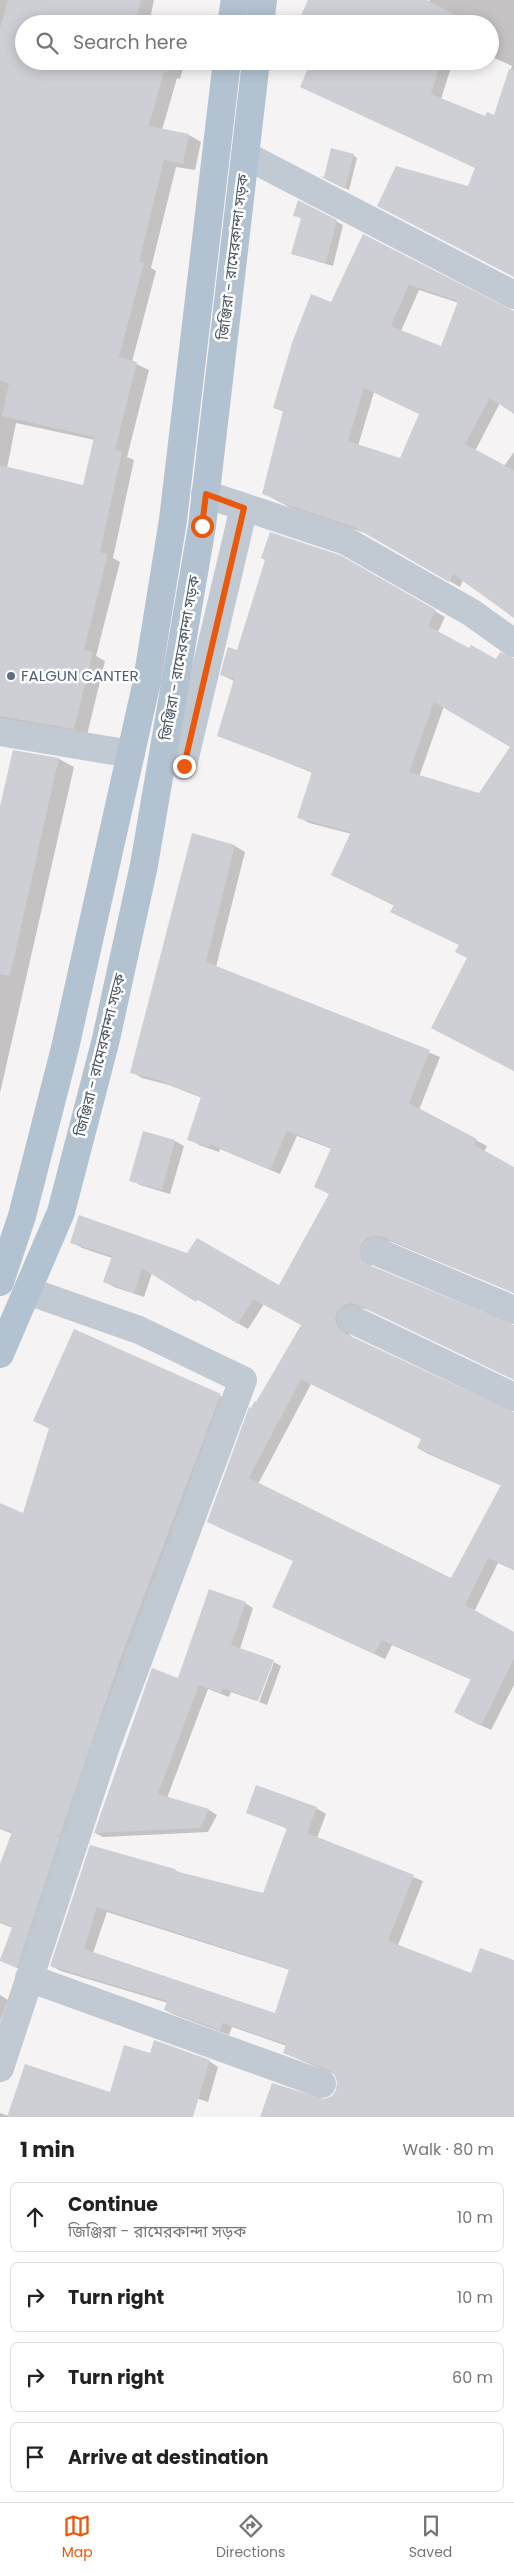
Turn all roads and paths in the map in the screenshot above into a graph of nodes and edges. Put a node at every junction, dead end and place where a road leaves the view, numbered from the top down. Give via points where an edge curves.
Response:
1 (234, 0) edge
2 (263, 0) edge
3 (233, 15) edge
4 (261, 15) edge
5 (226, 70) edge
6 (255, 70) edge
7 (245, 155) junction
8 (514, 295) edge
9 (206, 494) junction
10 (244, 508) junction
11 (514, 643) edge
12 (0, 732) edge
13 (130, 754) junction
14 (184, 766) dead end
15 (374, 1251) dead end
16 (0, 1282) edge
17 (28, 1291) junction
18 (514, 1310) edge
19 (351, 1319) dead end
20 (0, 1354) edge
21 (514, 1397) edge
22 (29, 1978) junction
23 (0, 2068) edge
24 (322, 2084) dead end

1 - 3 main road
2 - 4 main road
5 - 13 main road, জিঞ্জিরা - রামেরকান্দা সড়ক via 173,520 147,680
6 - 7 main road, জিঞ্জিরা - রামেরকান্দা সড়ক
7 - 8 street
7 - 9 main road, জিঞ্জিরা - রামেরকান্দা সড়ক
9 - 10 street
9 - 17 main road, জিঞ্জিরা - রামেরকান্দা সড়ক via 147,846 106,1039 61,1212
10 - 11 street via 346,542 472,613
10 - 14 street
12 - 13 street
13 - 16 main road, জিঞ্জিরা - রামেরকান্দা সড়ক via 65,1048 22,1216
15 - 18 street
17 - 20 main road, জিঞ্জিরা - রামেরকান্দা সড়ক
17 - 22 street via 139,1330 243,1380 106,1746
19 - 21 street
22 - 23 street
22 - 24 street

